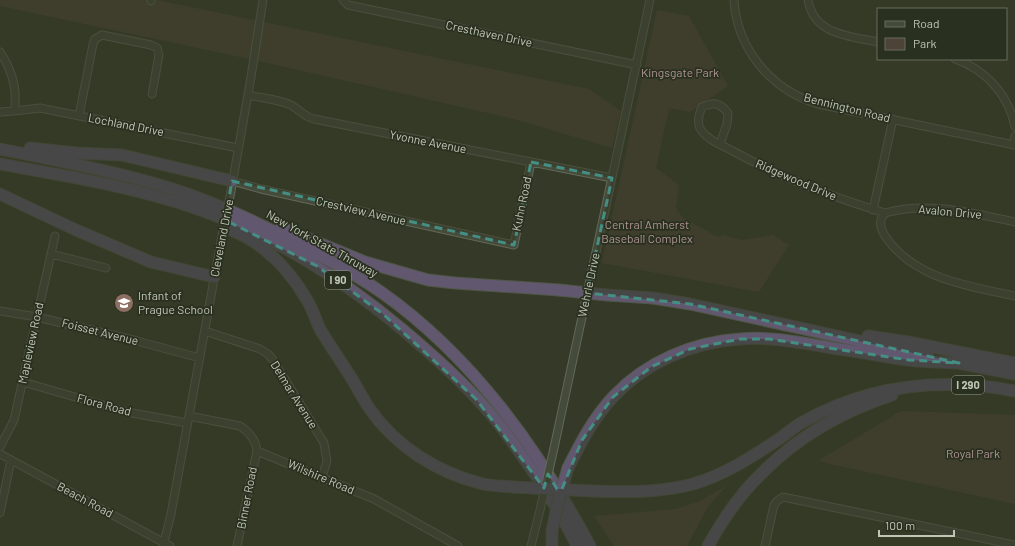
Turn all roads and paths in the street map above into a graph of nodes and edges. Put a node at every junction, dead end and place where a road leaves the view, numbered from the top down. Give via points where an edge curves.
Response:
1 (263, 0) edge
2 (343, 0) edge
3 (650, 0) edge
4 (734, 0) edge
5 (808, 0) edge
6 (877, 42) edge
7 (0, 52) edge
8 (957, 60) edge
9 (637, 65) junction
10 (152, 94) dead end
11 (248, 95) junction
12 (14, 110) junction
13 (0, 112) edge
14 (79, 116) junction
15 (893, 119) junction
16 (1015, 126) edge
17 (1015, 136) edge
18 (0, 143) edge
19 (720, 144) junction
20 (1014, 145) edge
21 (238, 148) junction
22 (0, 149) edge
23 (531, 162) junction
24 (0, 165) edge
25 (612, 178) junction
26 (231, 186) junction
27 (0, 194) edge
28 (873, 210) junction
29 (233, 211) junction
30 (885, 213) junction
31 (1015, 222) edge
32 (55, 236) dead end
33 (490, 240) joint
34 (51, 254) junction
35 (106, 268) dead end
36 (214, 277) junction
37 (1015, 296) edge
38 (0, 311) edge
39 (37, 317) junction
40 (798, 328) junction
41 (205, 331) junction
42 (200, 358) junction
43 (959, 363) junction
44 (1015, 363) edge
45 (1015, 374) edge
46 (23, 382) junction
47 (921, 386) junction
48 (1015, 391) edge
49 (188, 419) junction
50 (0, 447) edge
51 (257, 451) junction
52 (0, 454) edge
53 (12, 460) junction
54 (322, 477) junction
55 (0, 513) edge
56 (990, 543) edge
57 (166, 545) edge
58 (1015, 545) edge
59 (238, 546) edge
60 (457, 546) edge
61 (532, 546) edge
62 (552, 546) edge
63 (577, 546) edge
64 (590, 546) edge
65 (708, 546) edge
66 (765, 546) edge

1 - 11 street, Cleveland Drive
2 - 9 street, Cresthaven Drive via 348,5
3 - 9 street, Wehrle Drive
4 - 15 street, Bennington Road via 740,30 749,51 764,71 782,86 814,102
5 - 6 street via 815,18 825,28
7 - 12 street via 13,79
8 - 16 street via 979,71 991,81 1005,100
9 - 25 street, Wehrle Drive
10 - 14 street via 160,55 157,48 102,36 95,39 93,44
11 - 21 street, Cleveland Drive
11 - 23 street, Yvonne Avenue via 287,103 303,115 314,119
12 - 13 street, Lochland Drive
12 - 14 street, Lochland Drive via 40,108
14 - 21 street, Lochland Drive
15 - 20 street, Bennington Road
15 - 28 street
17 - 20 street
18 - 26 highway via 49,151 122,155
19 - 19 street, Ridgewood Drive via 700,129 698,117 702,107 712,103 722,106 728,113
19 - 28 street, Ridgewood Drive via 776,173
21 - 26 street, Cleveland Drive
22 - 29 highway, New York State Thruway / I 90 via 150,182
23 - 25 street, Yvonne Avenue
23 - 33 street, Kuhn Road via 514,245
24 - 47 highway, bridge via 156,202 237,232 259,245 290,275 369,408 389,432 408,449 438,468 479,483 631,492 665,490 694,484 738,465 801,423 849,400 873,393
24 - 63 highway, New York State Thruway / I 90 via 94,181 198,210 280,245 317,266 383,314 441,363 476,399 532,469
25 - 61 street, Wehrle Drive, bridge
26 - 33 street, Crestview Avenue via 261,189
26 - 36 street, Cleveland Drive, bridge
27 - 36 highway via 151,262
28 - 30 street, Ridgewood Drive
29 - 40 highway, bridge via 261,219 365,262 428,280 653,298
29 - 64 highway, New York State Thruway / I 90 via 329,260 381,292 426,328 496,401 532,449
30 - 31 street, Avalon Drive via 933,208
30 - 37 street via 880,223 887,239 925,271 951,282
32 - 34 street, Mapleview Road
34 - 35 street
34 - 39 street, Mapleview Road
36 - 41 street, Cleveland Drive
38 - 39 street, Foisset Avenue
39 - 42 street, Foisset Avenue
39 - 46 street, Mapleview Road
40 - 43 highway
40 - 44 highway via 880,337
41 - 42 street, Cleveland Drive
41 - 54 street, Delmar Avenue via 260,349 273,360 324,443 327,461
42 - 49 street, Cleveland Drive
43 - 45 highway, I 290
43 - 62 highway, bridge via 909,360 769,339 716,342 670,356 613,396 582,440 568,468 558,502 552,531
46 - 49 street, Flora Road via 127,412
46 - 50 street, Mapleview Road via 14,420
47 - 48 highway, I 290 via 953,384
47 - 65 highway via 850,411 785,452 760,475 718,528
49 - 51 street via 240,426 255,441
49 - 57 street, Cleveland Drive
51 - 54 street, Wilshire Road
51 - 59 street, Binner Road
52 - 53 street, Beach Road
53 - 55 street
53 - 57 street, Beach Road
54 - 60 street, Wilshire Road via 374,499
56 - 58 street
56 - 66 street via 783,497 776,501

